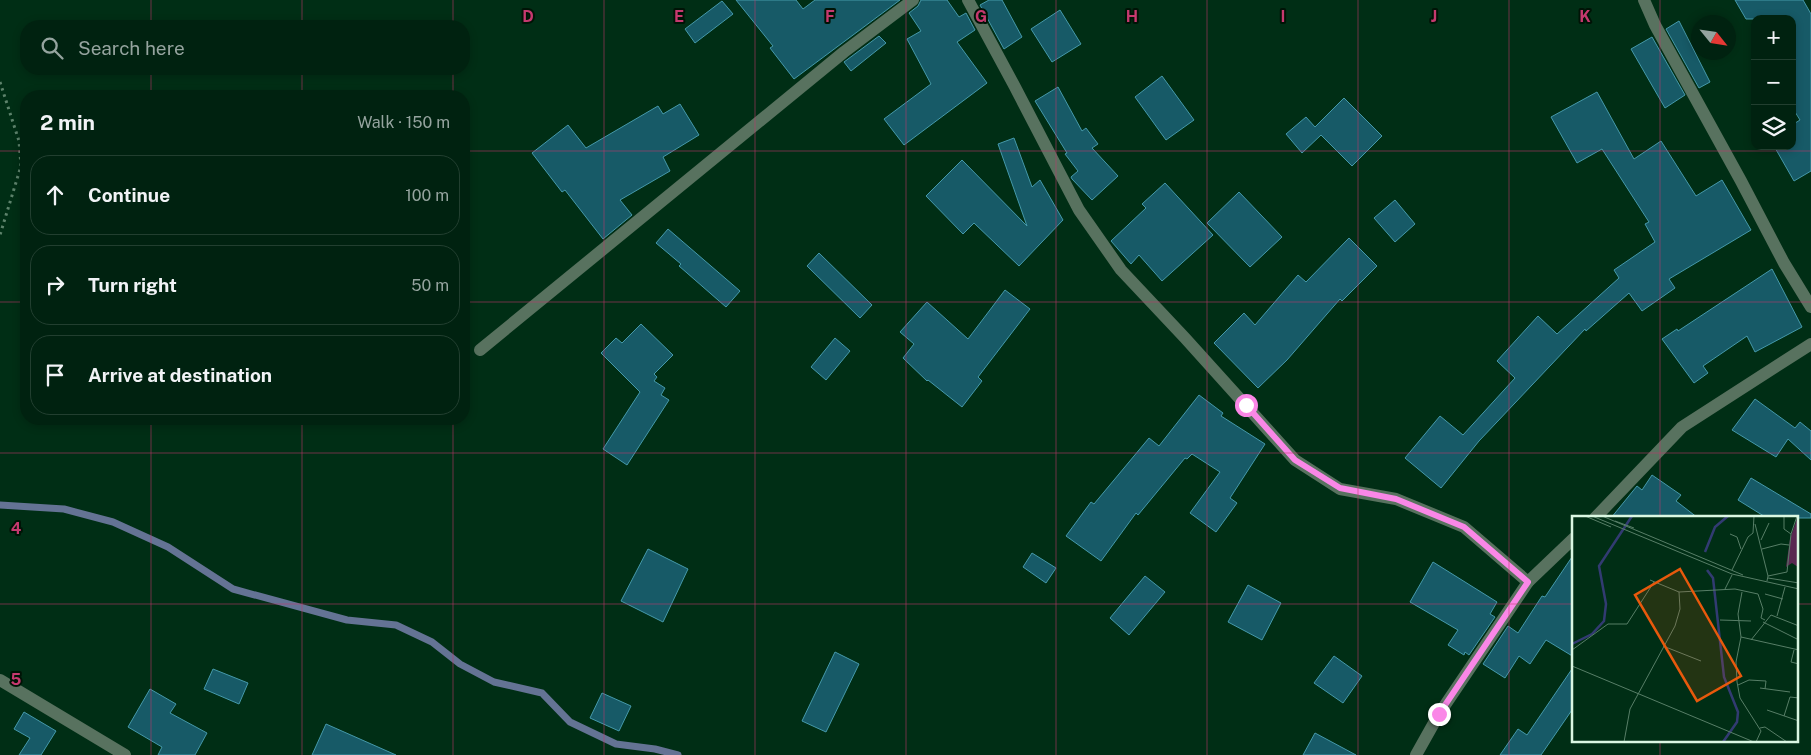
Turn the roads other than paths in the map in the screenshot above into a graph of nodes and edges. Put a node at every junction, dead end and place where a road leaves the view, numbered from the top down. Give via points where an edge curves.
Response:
1 (913, 0) edge
2 (968, 0) edge
3 (1644, 0) edge
4 (1811, 307) edge
5 (1811, 344) edge
6 (480, 350) dead end
7 (1597, 516) edge
8 (1572, 540) edge
9 (1528, 582) junction
10 (0, 680) edge
11 (125, 755) edge
12 (1416, 755) edge

1 - 6 street via 844,52
2 - 9 street via 1078,210 1121,270 1295,460 1340,488 1396,499 1464,527
3 - 4 street via 1784,263
5 - 7 street via 1682,427
8 - 9 street
9 - 12 street via 1439,714
10 - 11 street

